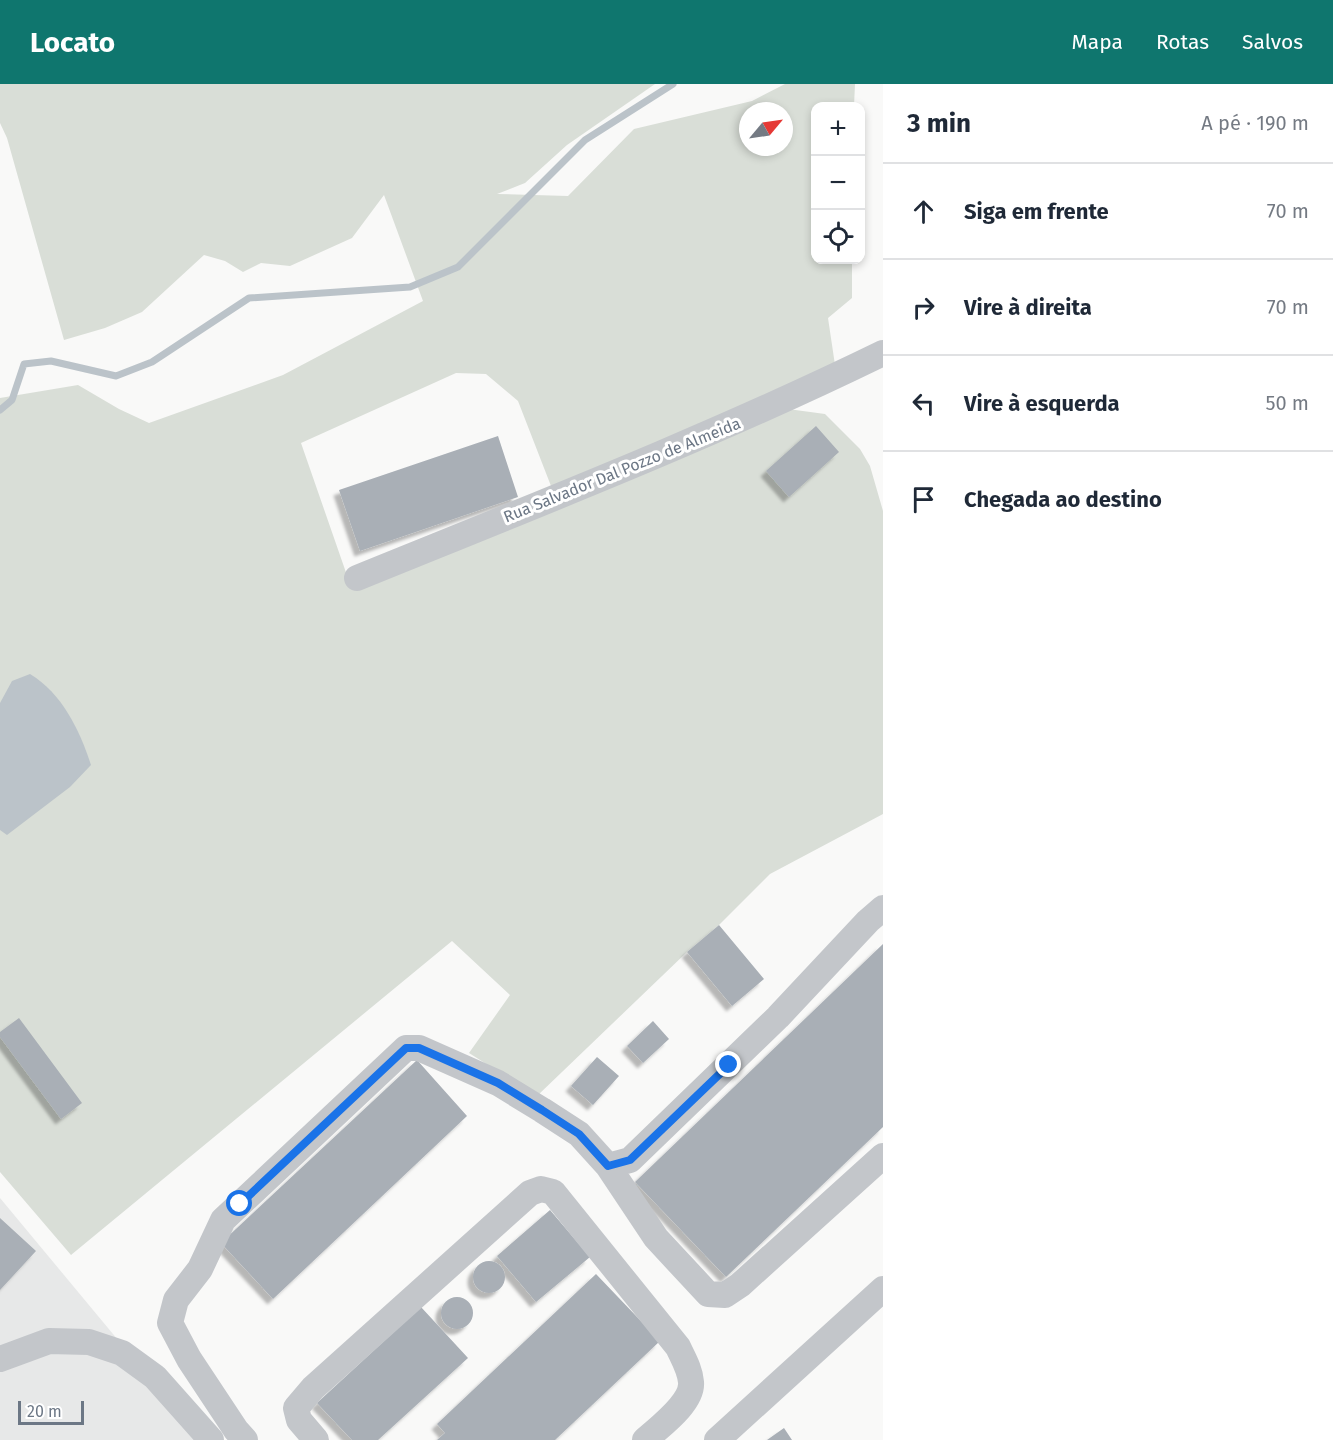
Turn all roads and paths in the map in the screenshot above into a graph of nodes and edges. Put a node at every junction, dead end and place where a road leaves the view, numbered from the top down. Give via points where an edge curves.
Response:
1 (883, 353) edge
2 (357, 578) dead end
3 (883, 908) edge
4 (883, 1156) edge
5 (608, 1166) junction
6 (883, 1289) edge
7 (0, 1359) edge
8 (211, 1440) edge
9 (245, 1440) edge
10 (316, 1440) edge
11 (645, 1440) edge
12 (717, 1440) edge

1 - 2 street, Rua Salvador Dal Pozzo de Almeida via 686,444
3 - 5 street via 778,1017 630,1160
4 - 5 street via 725,1295 708,1294 656,1238
5 - 9 street via 579,1134 498,1083 419,1048 406,1048 223,1220 200,1269 176,1300 170,1323 189,1359
6 - 12 street
7 - 8 street via 49,1341 89,1342 122,1353 155,1377
10 - 11 street via 299,1420 296,1408 313,1388 530,1193 541,1189 553,1192 678,1347 687,1366 692,1385 684,1404

